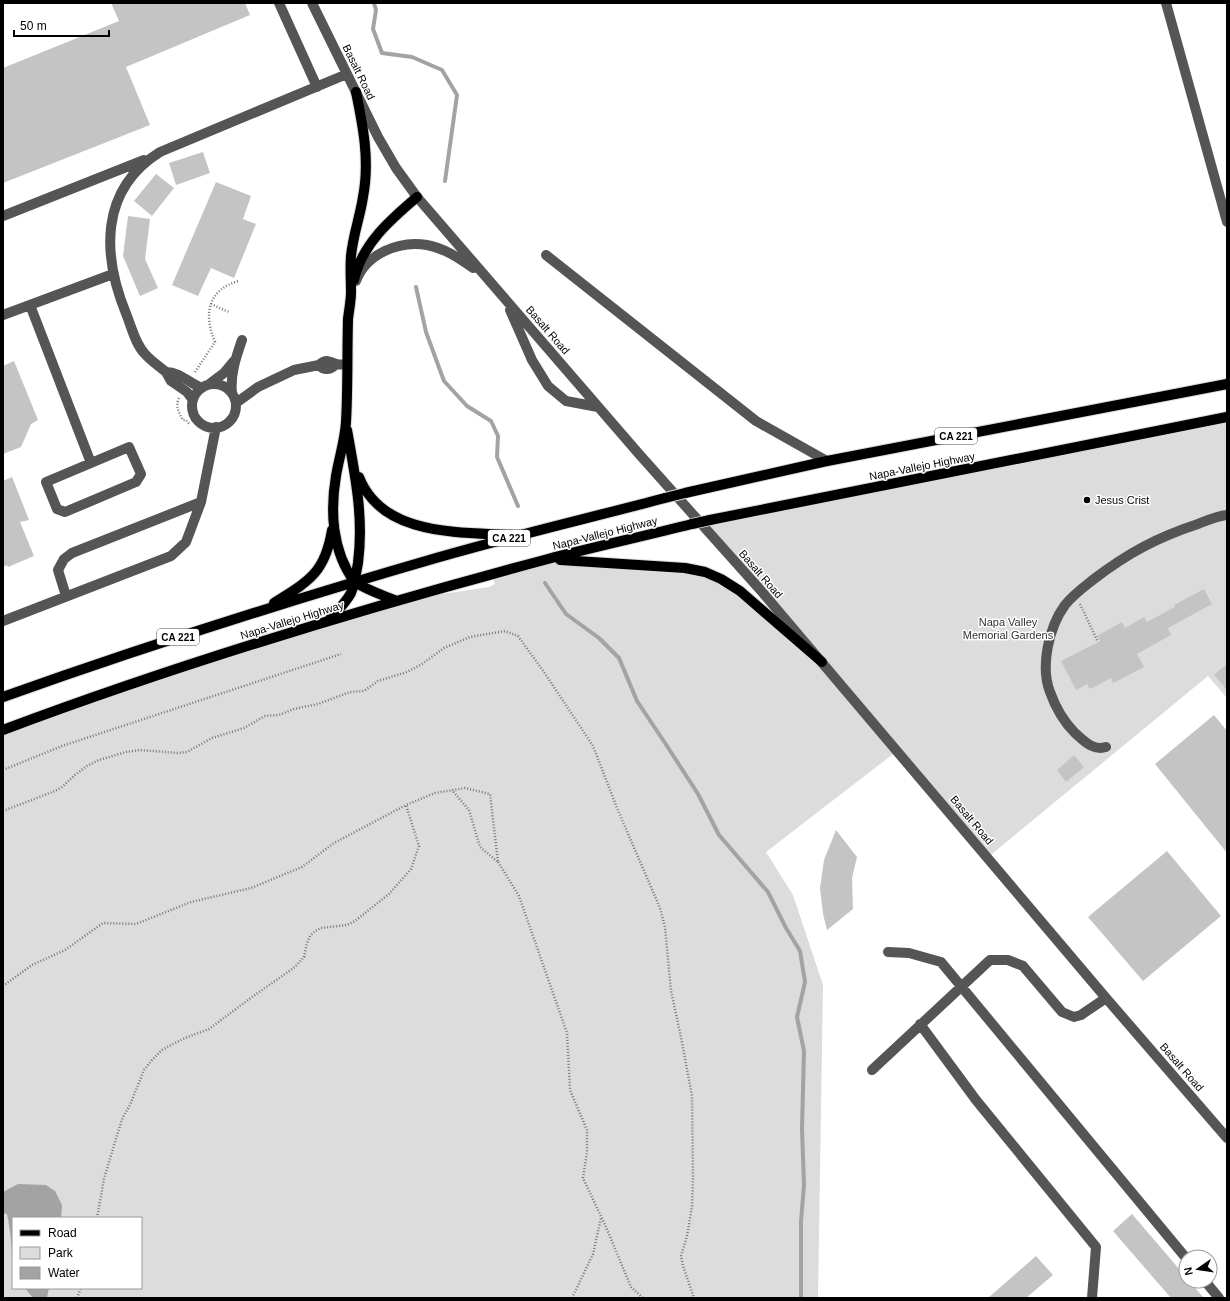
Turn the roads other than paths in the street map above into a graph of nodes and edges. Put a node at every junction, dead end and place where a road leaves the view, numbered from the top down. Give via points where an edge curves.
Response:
1 (280, 3) edge
2 (312, 3) edge
3 (1166, 3) edge
4 (347, 74) junction
5 (317, 87) junction
6 (356, 92) junction
7 (152, 157) junction
8 (417, 197) junction
9 (3, 216) edge
10 (1227, 222) edge
11 (546, 255) dead end
12 (113, 274) junction
13 (485, 276) junction
14 (351, 294) junction
15 (506, 301) junction
16 (30, 306) junction
17 (3, 315) edge
18 (242, 340) dead end
19 (234, 360) junction
20 (347, 364) junction
21 (166, 372) junction
22 (1227, 384) edge
23 (205, 386) junction
24 (234, 398) junction
25 (193, 400) junction
26 (598, 407) junction
27 (1227, 417) edge
28 (346, 424) junction
29 (216, 428) junction
30 (352, 457) junction
31 (827, 461) junction
32 (91, 463) junction
33 (201, 502) junction
34 (1227, 515) edge
35 (333, 522) junction
36 (519, 535) junction
37 (548, 559) junction
38 (355, 582) junction
39 (66, 596) junction
40 (397, 602) junction
41 (263, 610) junction
42 (3, 621) edge
43 (327, 622) junction
44 (822, 662) junction
45 (3, 697) edge
46 (3, 730) edge
47 (1106, 747) dead end
48 (888, 952) dead end
49 (961, 987) junction
50 (1106, 998) junction
51 (920, 1024) junction
52 (872, 1070) dead end
53 (1227, 1138) edge
54 (1179, 1249) edge
55 (1212, 1289) edge
56 (1092, 1298) edge
57 (1219, 1298) edge

1 - 5 street
2 - 4 street, Basalt Road
3 - 10 street
4 - 5 street
4 - 6 street, Basalt Road
5 - 7 street
6 - 8 street, Basalt Road via 396,168
6 - 14 main road via 362,118 366,175 352,250
7 - 9 street
7 - 12 street via 131,176 117,199 111,232 110,255
8 - 13 street, Basalt Road
8 - 14 main road via 382,229 366,249 356,270
11 - 31 street via 756,421
12 - 16 street
12 - 21 street via 121,302 138,343 145,354
13 - 14 street via 444,250 409,244 380,253 367,263 358,275
13 - 15 street, Basalt Road
14 - 20 main road
15 - 26 street, Basalt Road
15 - 26 street via 532,360 548,386 566,401
16 - 17 street
16 - 32 street
18 - 19 street
19 - 23 street via 224,372
19 - 24 street via 231,387
20 - 24 street via 328,361 294,370
20 - 28 main road
21 - 23 street via 178,374 194,385
21 - 25 street via 171,381 187,392
22 - 31 main road, Napa-Vallejo Highway / CA 221
23 - 24 street via 224,386
23 - 25 street via 197,392
24 - 29 street via 236,410 233,416 229,422
25 - 29 street via 194,414 198,420
26 - 44 street, Basalt Road
27 - 37 main road, Napa-Vallejo Highway / CA 221, bridge via 710,520
28 - 30 main road
28 - 35 main road via 336,477
29 - 33 street
30 - 36 main road via 368,494 380,507 396,518 438,529
30 - 38 main road via 360,505 361,530
31 - 36 main road, Napa-Vallejo Highway / CA 221, bridge via 685,493
32 - 32 street via 46,482 56,509 65,512 136,482 141,474 129,447
33 - 39 street via 186,542 171,556
33 - 39 street via 64,559 58,570
34 - 47 street via 1178,530 1139,548 1075,594 1056,621 1045,663 1052,698 1068,726 1086,743 1098,748
35 - 38 main road via 337,545
35 - 41 main road via 326,556 318,569 306,582
36 - 38 main road, Napa-Vallejo Highway / CA 221
37 - 40 main road, Napa-Vallejo Highway / CA 221
37 - 44 main road via 685,568 706,572 740,591
38 - 40 main road
38 - 41 main road, Napa-Vallejo Highway / CA 221
38 - 43 main road via 343,606
39 - 42 street
40 - 43 main road, Napa-Vallejo Highway / CA 221
41 - 45 main road, Napa-Vallejo Highway / CA 221
43 - 46 main road, Napa-Vallejo Highway / CA 221 via 193,663
44 - 50 street, Basalt Road
48 - 49 street via 909,953 941,962
49 - 50 street via 990,960 1008,960 1023,966 1062,1012 1074,1017
49 - 51 street
49 - 54 street
50 - 53 street, Basalt Road
51 - 52 street
51 - 56 street via 976,1100 1096,1247
55 - 57 street

